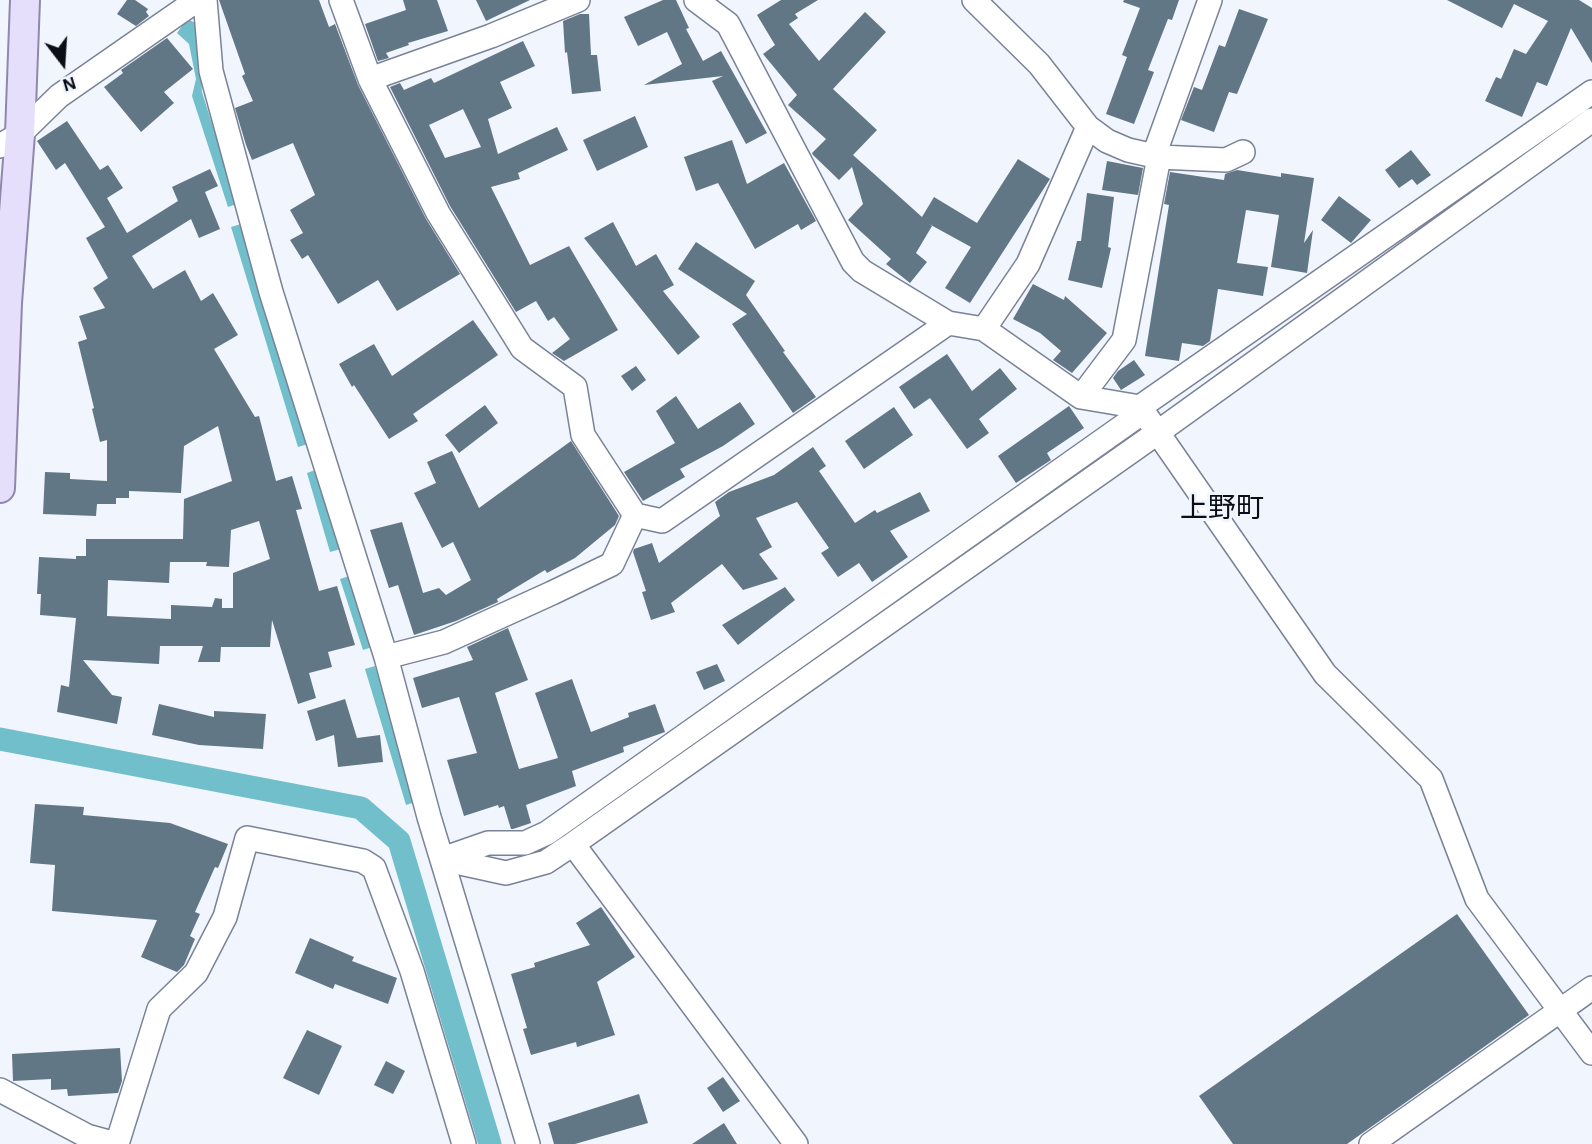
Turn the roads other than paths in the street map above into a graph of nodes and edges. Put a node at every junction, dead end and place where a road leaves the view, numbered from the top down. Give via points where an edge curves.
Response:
1 (25, 0) edge
2 (197, 0) edge
3 (205, 0) edge
4 (341, 0) edge
5 (578, 0) edge
6 (696, 0) edge
7 (974, 0) edge
8 (1210, 0) edge
9 (370, 79) junction
10 (1592, 92) edge
11 (1592, 120) edge
12 (1088, 127) junction
13 (10, 140) edge
14 (1243, 152) dead end
15 (1159, 157) junction
16 (3, 318) edge
17 (948, 323) junction
18 (984, 330) junction
19 (1081, 397) junction
20 (1141, 410) junction
21 (1157, 433) junction
22 (0, 488) edge
23 (635, 515) junction
24 (386, 657) junction
25 (756, 685) junction
26 (772, 704) junction
27 (696, 728) junction
28 (710, 748) junction
29 (573, 844) junction
30 (442, 859) junction
31 (1592, 988) edge
32 (1562, 1011) junction
33 (1592, 1053) edge
34 (0, 1090) edge
35 (117, 1144) edge
36 (464, 1144) edge
37 (528, 1144) edge
38 (796, 1144) edge
39 (1371, 1144) edge

1 - 13 main road
2 - 13 street via 59,96
3 - 24 street via 211,71 271,292
4 - 9 street
5 - 9 street
6 - 17 street via 728,24 853,262
7 - 12 street via 1040,64
8 - 15 street via 1157,147
9 - 23 street via 438,213 522,348 575,387 583,436
10 - 20 street
11 - 21 street
12 - 15 street via 1128,150
12 - 18 street via 1028,264
13 - 16 main road
14 - 15 street via 1226,160
15 - 19 street via 1124,340
16 - 22 main road
17 - 18 street
17 - 23 street via 662,521
18 - 19 street
19 - 20 street
20 - 21 street
20 - 25 street
21 - 26 street
21 - 32 street via 1325,674 1431,779 1477,899
23 - 24 street via 612,564 444,642
24 - 30 street
25 - 26 street
25 - 27 street
26 - 28 street
27 - 28 street
27 - 30 street via 547,833 525,843 488,843
28 - 29 street
29 - 30 street via 546,862 506,873
29 - 38 street
30 - 37 street
31 - 32 street
32 - 33 street
32 - 39 street
34 - 35 street via 87,1136
35 - 36 street via 159,1009 196,973 225,917 247,838 363,861 374,868 412,971

